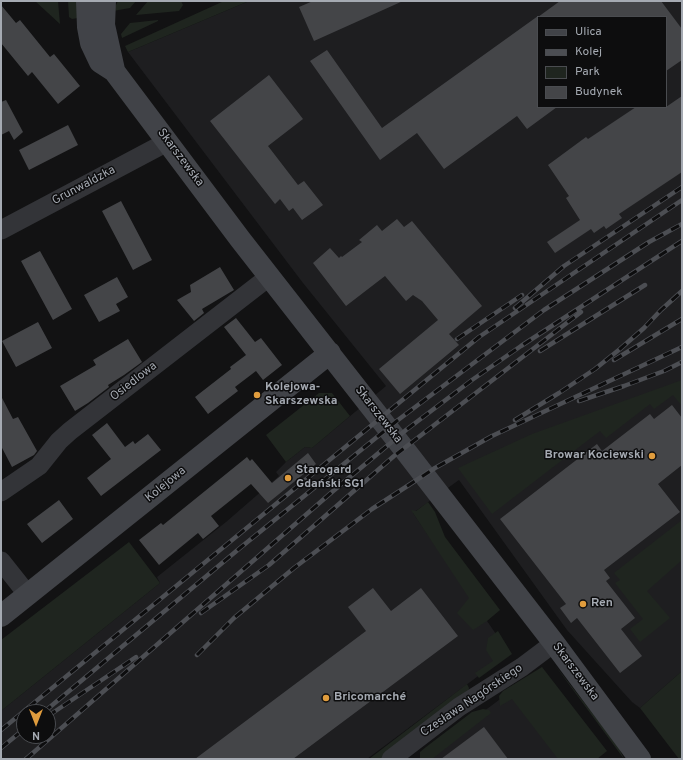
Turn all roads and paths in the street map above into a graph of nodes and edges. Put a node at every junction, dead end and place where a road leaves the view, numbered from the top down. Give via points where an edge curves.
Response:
1 (87, 1) edge
2 (105, 1) edge
3 (114, 71) junction
4 (167, 142) junction
5 (1, 230) edge
6 (270, 276) junction
7 (330, 353) junction
8 (1, 492) edge
9 (1, 561) edge
10 (28, 595) junction
11 (1, 616) edge
12 (554, 643) junction
13 (391, 759) edge
14 (640, 759) edge

1 - 3 main road, Skarszewska via 91,43 100,62
2 - 3 main road, Skarszewska via 104,25
3 - 4 main road, Skarszewska
4 - 5 street, Grunwaldzka
4 - 6 main road, Skarszewska
6 - 7 main road, Skarszewska
6 - 8 street, Osiedlowa via 70,431 39,466
7 - 10 main road, Kolejowa
7 - 12 main road, Skarszewska
9 - 10 street
10 - 11 main road, Kolejowa
12 - 13 street, Czesława Nagórskiego via 522,667 459,707
12 - 14 main road, Skarszewska

